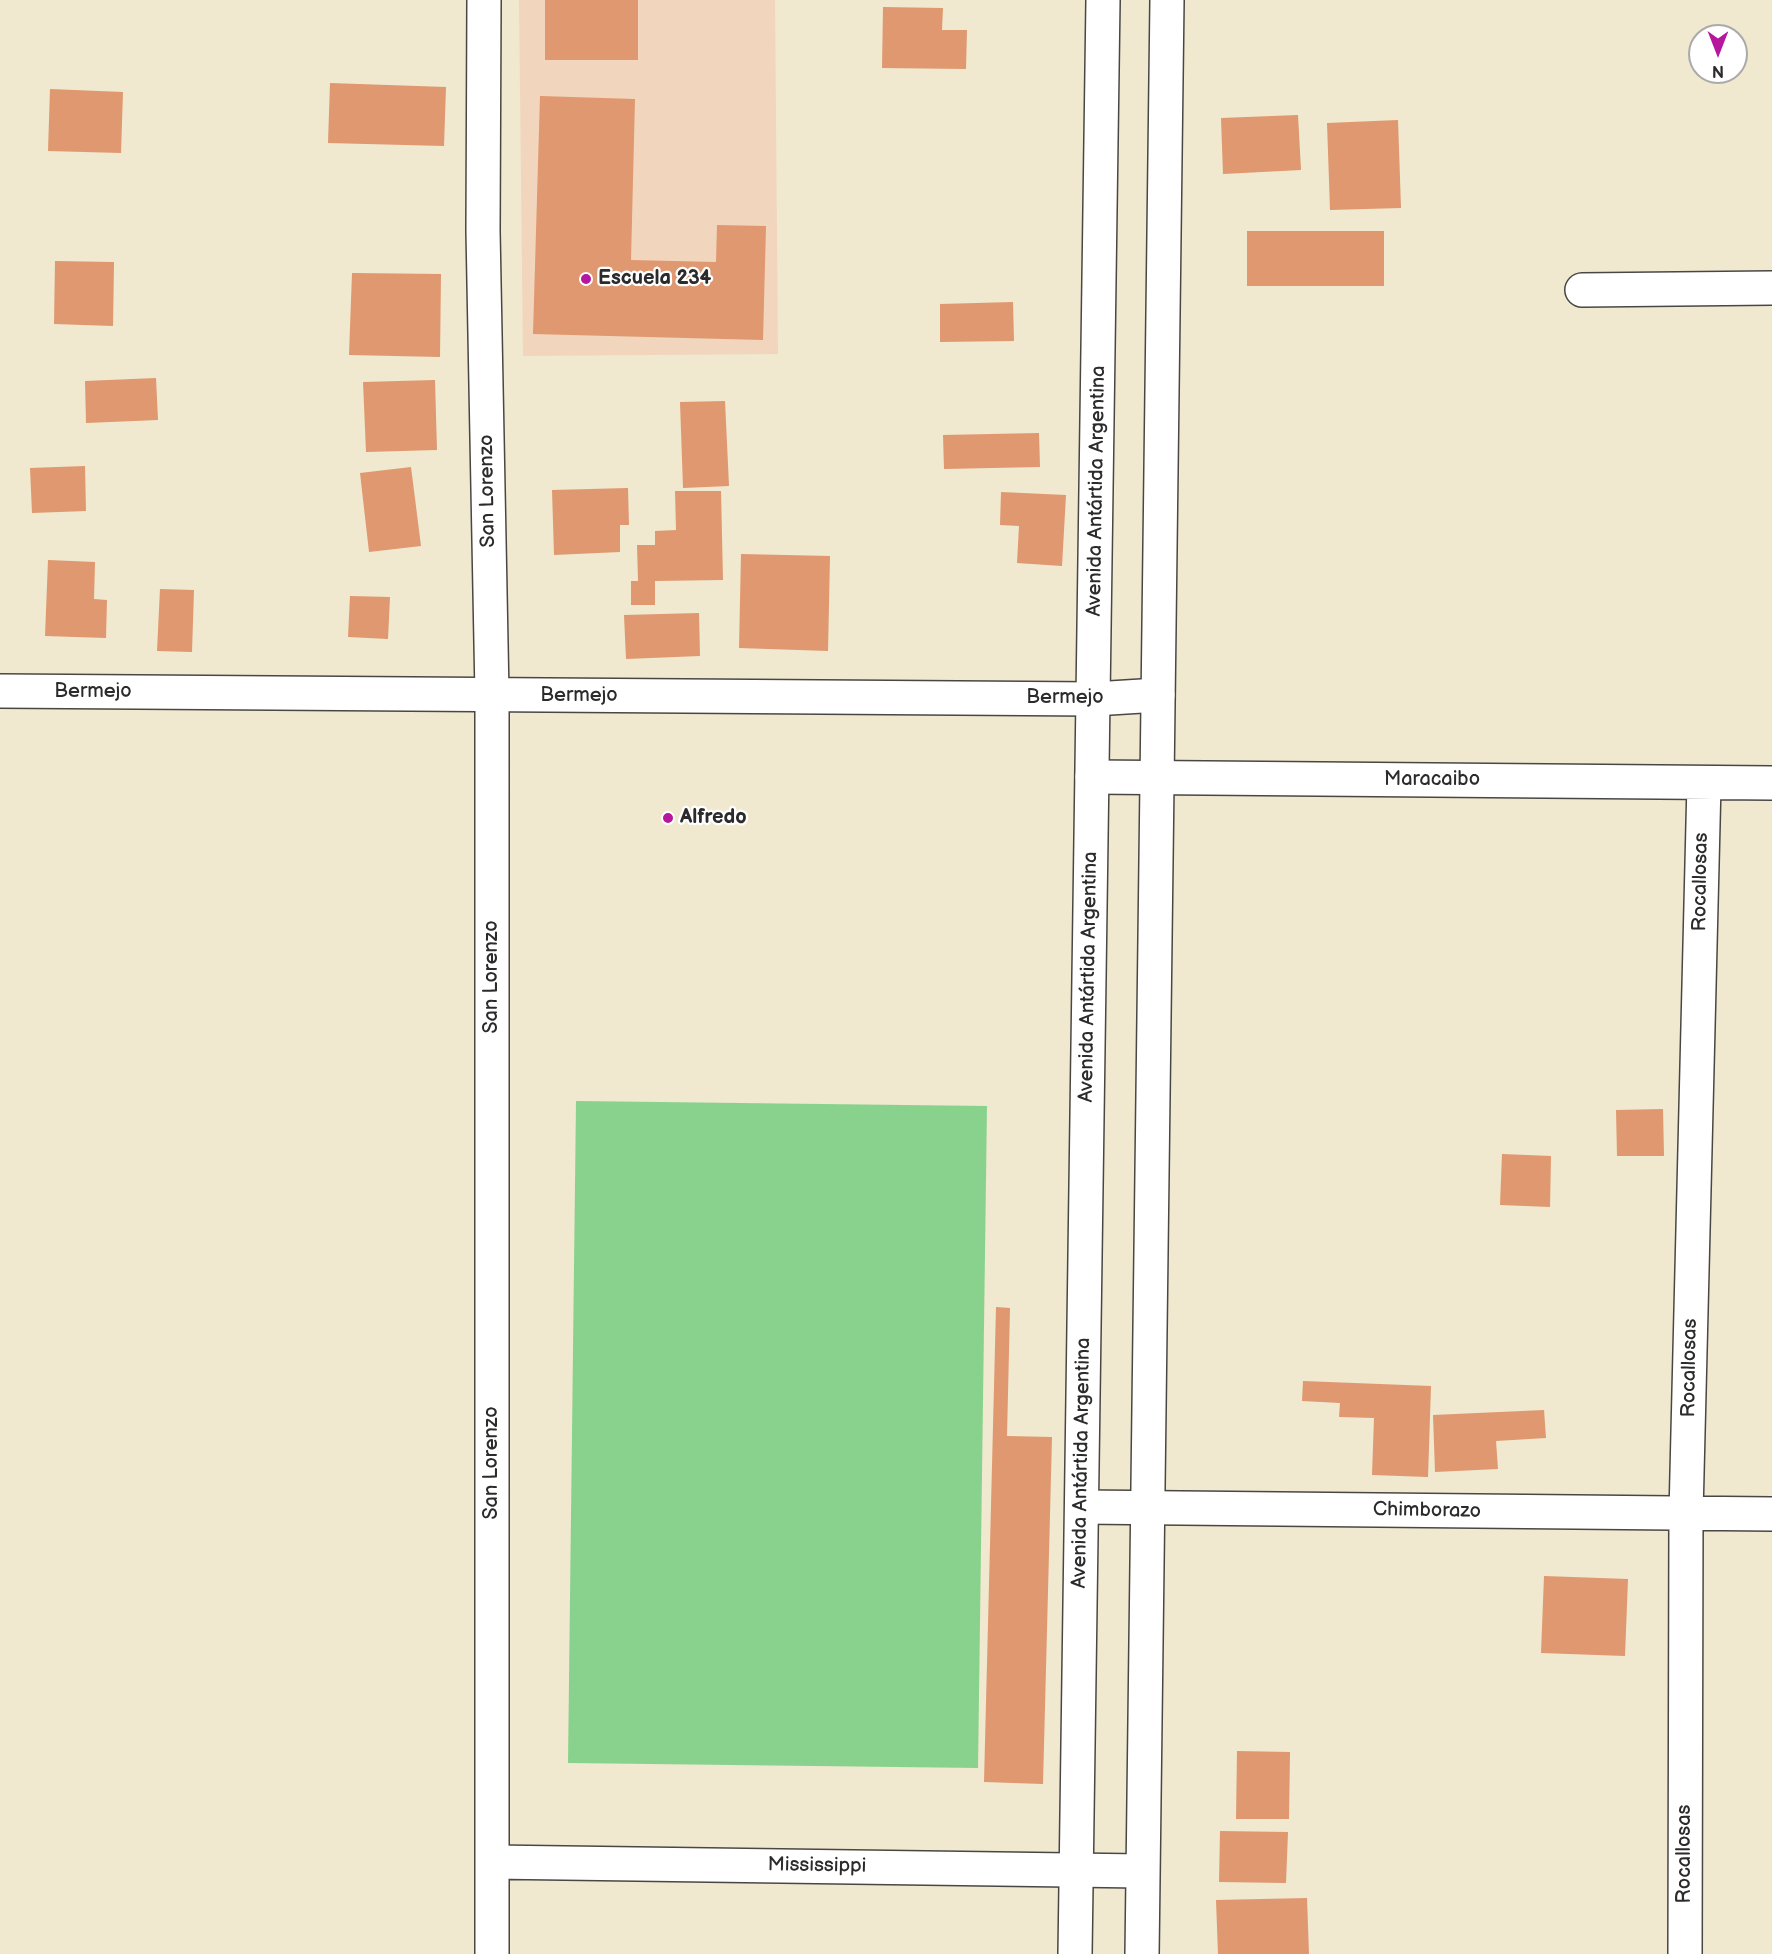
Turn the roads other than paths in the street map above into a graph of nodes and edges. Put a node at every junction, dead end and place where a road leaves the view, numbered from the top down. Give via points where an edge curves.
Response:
1 (484, 0) edge
2 (1103, 0) edge
3 (1167, 0) edge
4 (1772, 288) edge
5 (1582, 290) dead end
6 (0, 691) edge
7 (492, 695) junction
8 (1158, 695) junction
9 (1094, 699) junction
10 (1092, 777) junction
11 (1157, 778) junction
12 (1704, 783) junction
13 (1772, 783) edge
14 (1082, 1508) junction
15 (1147, 1508) junction
16 (1686, 1513) junction
17 (1772, 1514) edge
18 (492, 1862) junction
19 (1076, 1869) junction
20 (1142, 1870) junction
21 (492, 1954) edge
22 (1075, 1954) edge
23 (1142, 1954) edge
24 (1685, 1954) edge

1 - 7 street, San Lorenzo via 483,231
2 - 9 street, Avenida Antártida Argentina
3 - 8 street
4 - 5 street
6 - 7 street, Bermejo
7 - 9 street, Bermejo
7 - 18 street, San Lorenzo
8 - 9 street, Bermejo
8 - 11 street
9 - 10 street, Avenida Antártida Argentina
10 - 11 street, Maracaibo
10 - 14 street, Avenida Antártida Argentina
11 - 12 street, Maracaibo
11 - 15 street
12 - 13 street, Maracaibo
12 - 16 street, Rocallosas
14 - 15 street, Chimborazo
14 - 19 street, Avenida Antártida Argentina
15 - 16 street, Chimborazo
15 - 20 street
16 - 17 street, Chimborazo
16 - 24 street, Rocallosas
18 - 19 street, Mississippi
18 - 21 street, San Lorenzo
19 - 20 street, Mississippi
19 - 22 street, Avenida Antártida Argentina
20 - 23 street

